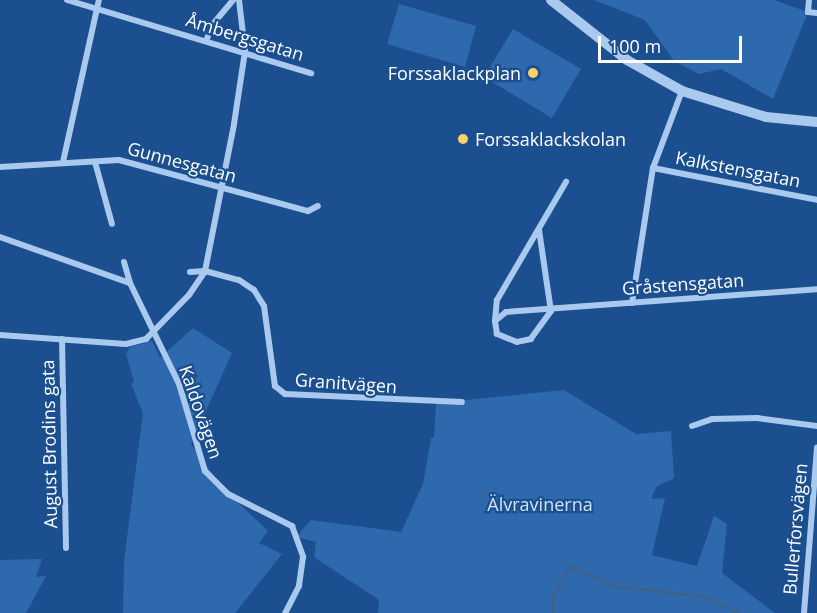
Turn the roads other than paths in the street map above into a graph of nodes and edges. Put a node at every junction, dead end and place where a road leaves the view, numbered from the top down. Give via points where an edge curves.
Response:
1 (67, 0) edge
2 (99, 0) edge
3 (232, 0) edge
4 (239, 0) edge
5 (551, 0) edge
6 (809, 0) edge
7 (97, 9) junction
8 (817, 13) edge
9 (206, 41) junction
10 (245, 51) junction
11 (311, 73) dead end
12 (682, 91) junction
13 (817, 122) edge
14 (63, 162) junction
15 (95, 162) junction
16 (0, 167) edge
17 (653, 168) junction
18 (566, 182) dead end
19 (221, 188) junction
20 (817, 200) edge
21 (318, 207) dead end
22 (112, 224) dead end
23 (539, 230) junction
24 (0, 237) edge
25 (124, 262) dead end
26 (205, 270) junction
27 (190, 272) dead end
28 (130, 283) junction
29 (817, 289) edge
30 (632, 303) junction
31 (551, 311) junction
32 (495, 321) junction
33 (153, 331) junction
34 (0, 335) edge
35 (62, 339) junction
36 (462, 402) dead end
37 (692, 426) dead end
38 (817, 426) edge
39 (817, 448) edge
40 (815, 498) edge
41 (66, 548) dead end
42 (285, 613) edge
43 (804, 613) edge

1 - 7 street, Åmbergsgatan
2 - 7 street
3 - 9 street via 213,24
4 - 10 street
5 - 12 street via 627,60
6 - 8 street via 808,12
7 - 9 street, Åmbergsgatan
7 - 14 street
9 - 10 street, Åmbergsgatan
10 - 11 street, Åmbergsgatan
10 - 19 street
12 - 13 street via 766,117
12 - 17 street
14 - 15 street, Gunnesgatan
14 - 16 street, Gunnesgatan
15 - 19 street, Gunnesgatan via 119,160 147,165
15 - 22 street
17 - 20 street, Kalkstensgatan
17 - 30 street
18 - 23 street
19 - 21 street, Gunnesgatan via 308,210
19 - 26 street
23 - 31 street
23 - 32 street via 497,300
24 - 28 street
25 - 28 street, Kaldovägen
26 - 27 street, Granitvägen
26 - 33 street via 189,295
26 - 36 street, Granitvägen via 239,280 254,290 264,306 275,386 285,394
28 - 33 street, Kaldovägen
29 - 30 street, Gråstensgatan
30 - 31 street, Gråstensgatan
31 - 32 street, Gråstensgatan via 506,312
31 - 32 street via 531,339 517,342 497,334
33 - 35 street via 146,339 126,344
33 - 42 street, Kaldovägen via 179,384 205,471 228,494 292,526 303,557 299,586
34 - 35 street
35 - 41 street, August Brodins gata
37 - 38 street via 712,419 757,418
39 - 40 street, Bullerforsvägen
40 - 43 street, Bullerforsvägen

